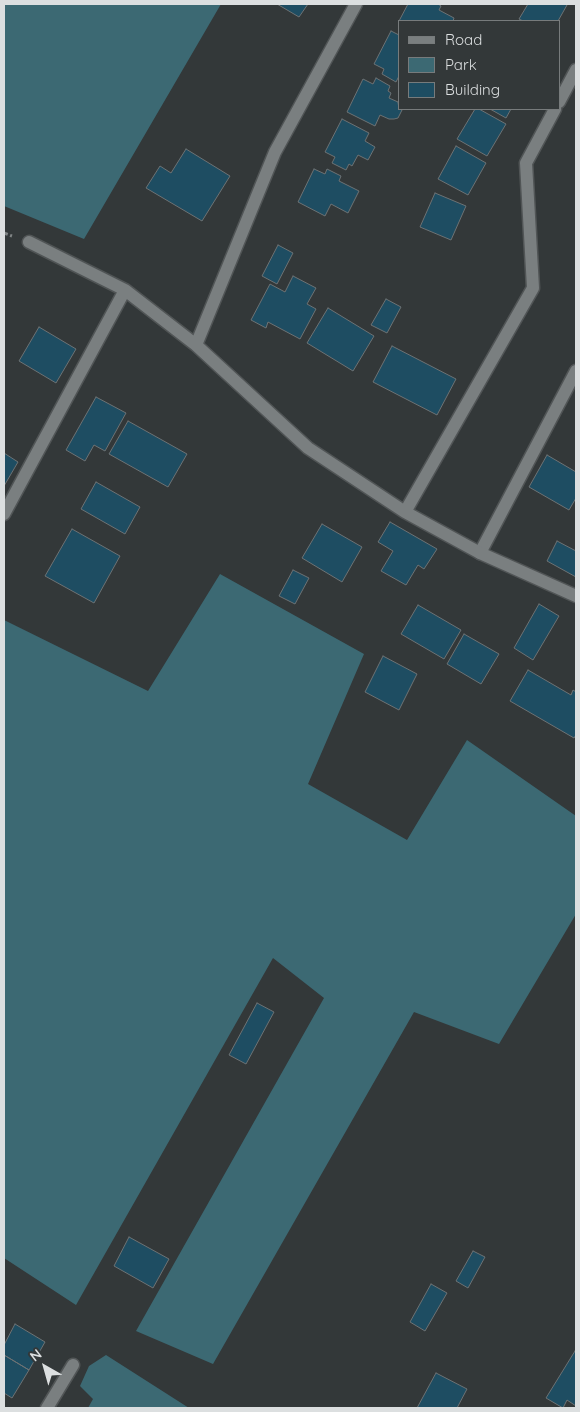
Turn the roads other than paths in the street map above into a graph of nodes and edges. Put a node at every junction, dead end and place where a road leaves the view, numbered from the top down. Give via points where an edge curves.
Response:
1 (356, 4) edge
2 (576, 70) edge
3 (560, 100) edge
4 (554, 110) edge
5 (29, 242) dead end
6 (125, 290) junction
7 (196, 345) junction
8 (576, 371) edge
9 (405, 512) junction
10 (4, 514) edge
11 (480, 553) junction
12 (576, 596) edge
13 (73, 1365) dead end
14 (46, 1408) edge

1 - 7 street via 275,152
2 - 3 street
4 - 9 street via 526,163 533,288
5 - 6 street
6 - 7 street
6 - 10 street
7 - 9 street via 308,448
8 - 11 street
9 - 11 street
11 - 12 street
13 - 14 street

